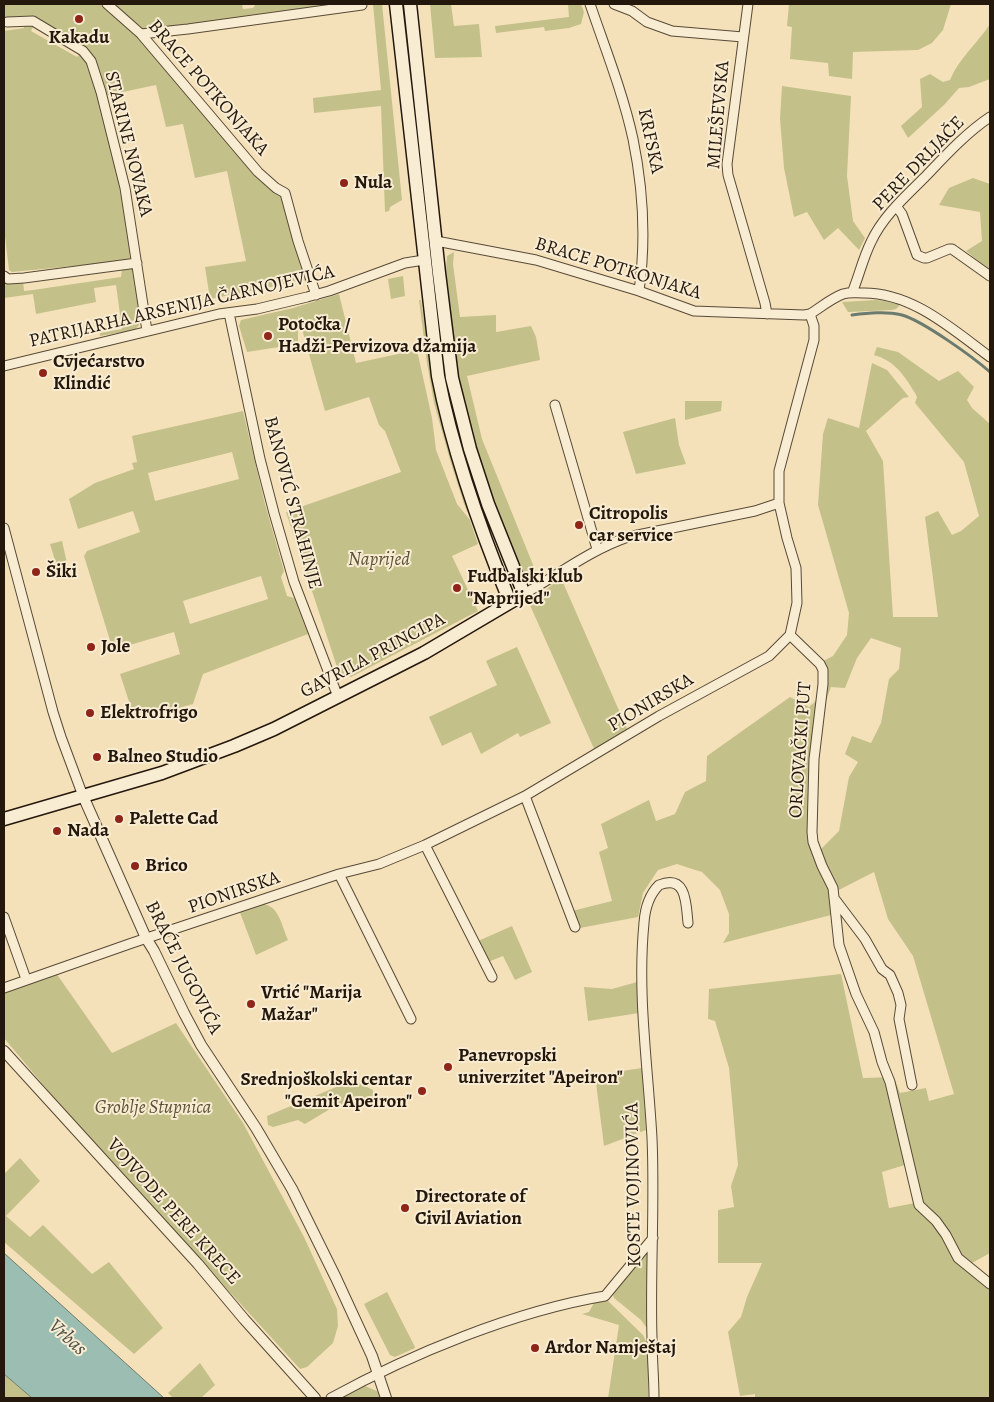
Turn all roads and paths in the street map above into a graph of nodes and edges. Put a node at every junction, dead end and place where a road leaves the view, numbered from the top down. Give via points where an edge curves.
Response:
1 (107, 4) edge
2 (396, 4) edge
3 (410, 4) edge
4 (590, 4) edge
5 (614, 4) edge
6 (748, 4) edge
7 (362, 5) dead end
8 (7, 22) dead end
9 (141, 34) junction
10 (743, 37) junction
11 (990, 117) edge
12 (896, 206) junction
13 (436, 241) junction
14 (459, 245) junction
15 (424, 260) junction
16 (136, 263) junction
17 (439, 273) junction
18 (4, 276) edge
19 (990, 276) edge
20 (639, 291) junction
21 (852, 293) junction
22 (316, 295) junction
23 (229, 313) junction
24 (767, 314) junction
25 (810, 314) junction
26 (147, 331) junction
27 (990, 357) edge
28 (4, 366) edge
29 (555, 405) dead end
30 (779, 503) junction
31 (4, 528) edge
32 (597, 550) junction
33 (524, 594) junction
34 (510, 602) junction
35 (790, 635) junction
36 (338, 697) junction
37 (83, 796) junction
38 (525, 796) junction
39 (4, 819) edge
40 (425, 845) junction
41 (339, 874) junction
42 (834, 898) junction
43 (4, 917) edge
44 (688, 923) dead end
45 (575, 927) dead end
46 (146, 938) junction
47 (492, 977) dead end
48 (26, 979) junction
49 (4, 988) edge
50 (411, 1019) dead end
51 (4, 1051) edge
52 (912, 1085) dead end
53 (653, 1238) junction
54 (990, 1284) edge
55 (378, 1373) junction
56 (315, 1398) edge
57 (331, 1398) edge
58 (386, 1398) edge
59 (654, 1398) edge

1 - 9 street, BRACE POTKONJAKA
2 - 15 main road
3 - 13 main road
4 - 20 street, KRFSKA via 625,109 638,167 643,218
5 - 10 street via 672,31
6 - 10 street, MILEŠEVSKA
7 - 9 street
8 - 16 street, STARINE NOVAKA via 33,21 83,51 91,61 124,181
9 - 22 street, BRACE POTKONJAKA via 258,172 285,193
10 - 24 street, MILEŠEVSKA via 727,164
11 - 12 street, PERE DRLJAČE
12 - 19 street via 917,255 928,258 949,248
12 - 21 street, PERE DRLJAČE via 871,241
13 - 14 street, BRACE POTKONJAKA
13 - 17 main road
14 - 17 street via 445,249
14 - 20 street, BRACE POTKONJAKA via 536,260
15 - 22 street, PATRIJARHA ARSENIJA ČARNOJEVIĆA via 413,260
15 - 34 main road via 435,357 446,416 462,472
16 - 18 street via 24,278 8,279
16 - 26 street, STARINE NOVAKA
17 - 33 main road via 452,378 466,432 488,504
20 - 24 street, BRACE POTKONJAKA via 694,311
21 - 25 street via 839,296
21 - 27 street via 876,292 900,298 922,309
22 - 23 street, PATRIJARHA ARSENIJA ČARNOJEVIĆA
23 - 26 street, PATRIJARHA ARSENIJA ČARNOJEVIĆA
23 - 36 street, BANOVIĆ STRAHINJE via 260,459 294,582
24 - 25 street, BRACE POTKONJAKA
25 - 30 street via 814,340 779,472
26 - 28 street, PATRIJARHA ARSENIJA ČARNOJEVIĆA
29 - 32 street
30 - 32 street, GAVRILA PRINCIPA via 755,512 628,537
30 - 35 street via 796,568 797,603
31 - 37 street, BRAĆE JUGOVIĆA via 60,737
32 - 33 street, GAVRILA PRINCIPA
33 - 34 main road, GAVRILA PRINCIPA
34 - 36 main road, GAVRILA PRINCIPA via 424,653
35 - 38 street, PIONIRSKA via 776,651 762,660 659,716
35 - 42 street, ORLOVAČKI PUT via 823,670 814,759 812,832
36 - 37 main road, GAVRILA PRINCIPA via 274,729 198,760
37 - 39 main road, GAVRILA PRINCIPA
37 - 46 street, BRAĆE JUGOVIĆA
38 - 40 street, PIONIRSKA
38 - 45 street
40 - 41 street, PIONIRSKA via 379,864
40 - 47 street
41 - 46 street, PIONIRSKA
41 - 50 street
42 - 52 street via 865,939 882,969 890,975 898,993 901,1005 899,1019
42 - 54 street, ORLOVAČKI PUT via 839,945 890,1082 919,1205 936,1221 958,1258
43 - 48 street
44 - 53 street, KOSTE VOJINOVIĆA via 685,894 678,885 659,885 649,898 642,957
46 - 48 street, PIONIRSKA
46 - 55 street, BRAĆE JUGOVIĆA via 201,1045 292,1189
48 - 49 street, PIONIRSKA
51 - 56 street, VOJVODE PERE KRECE via 186,1250
53 - 55 street via 605,1296 575,1301 485,1329
53 - 59 street, KOSTE VOJINOVIĆA
55 - 57 street
55 - 58 street, BRAĆE JUGOVIĆA

